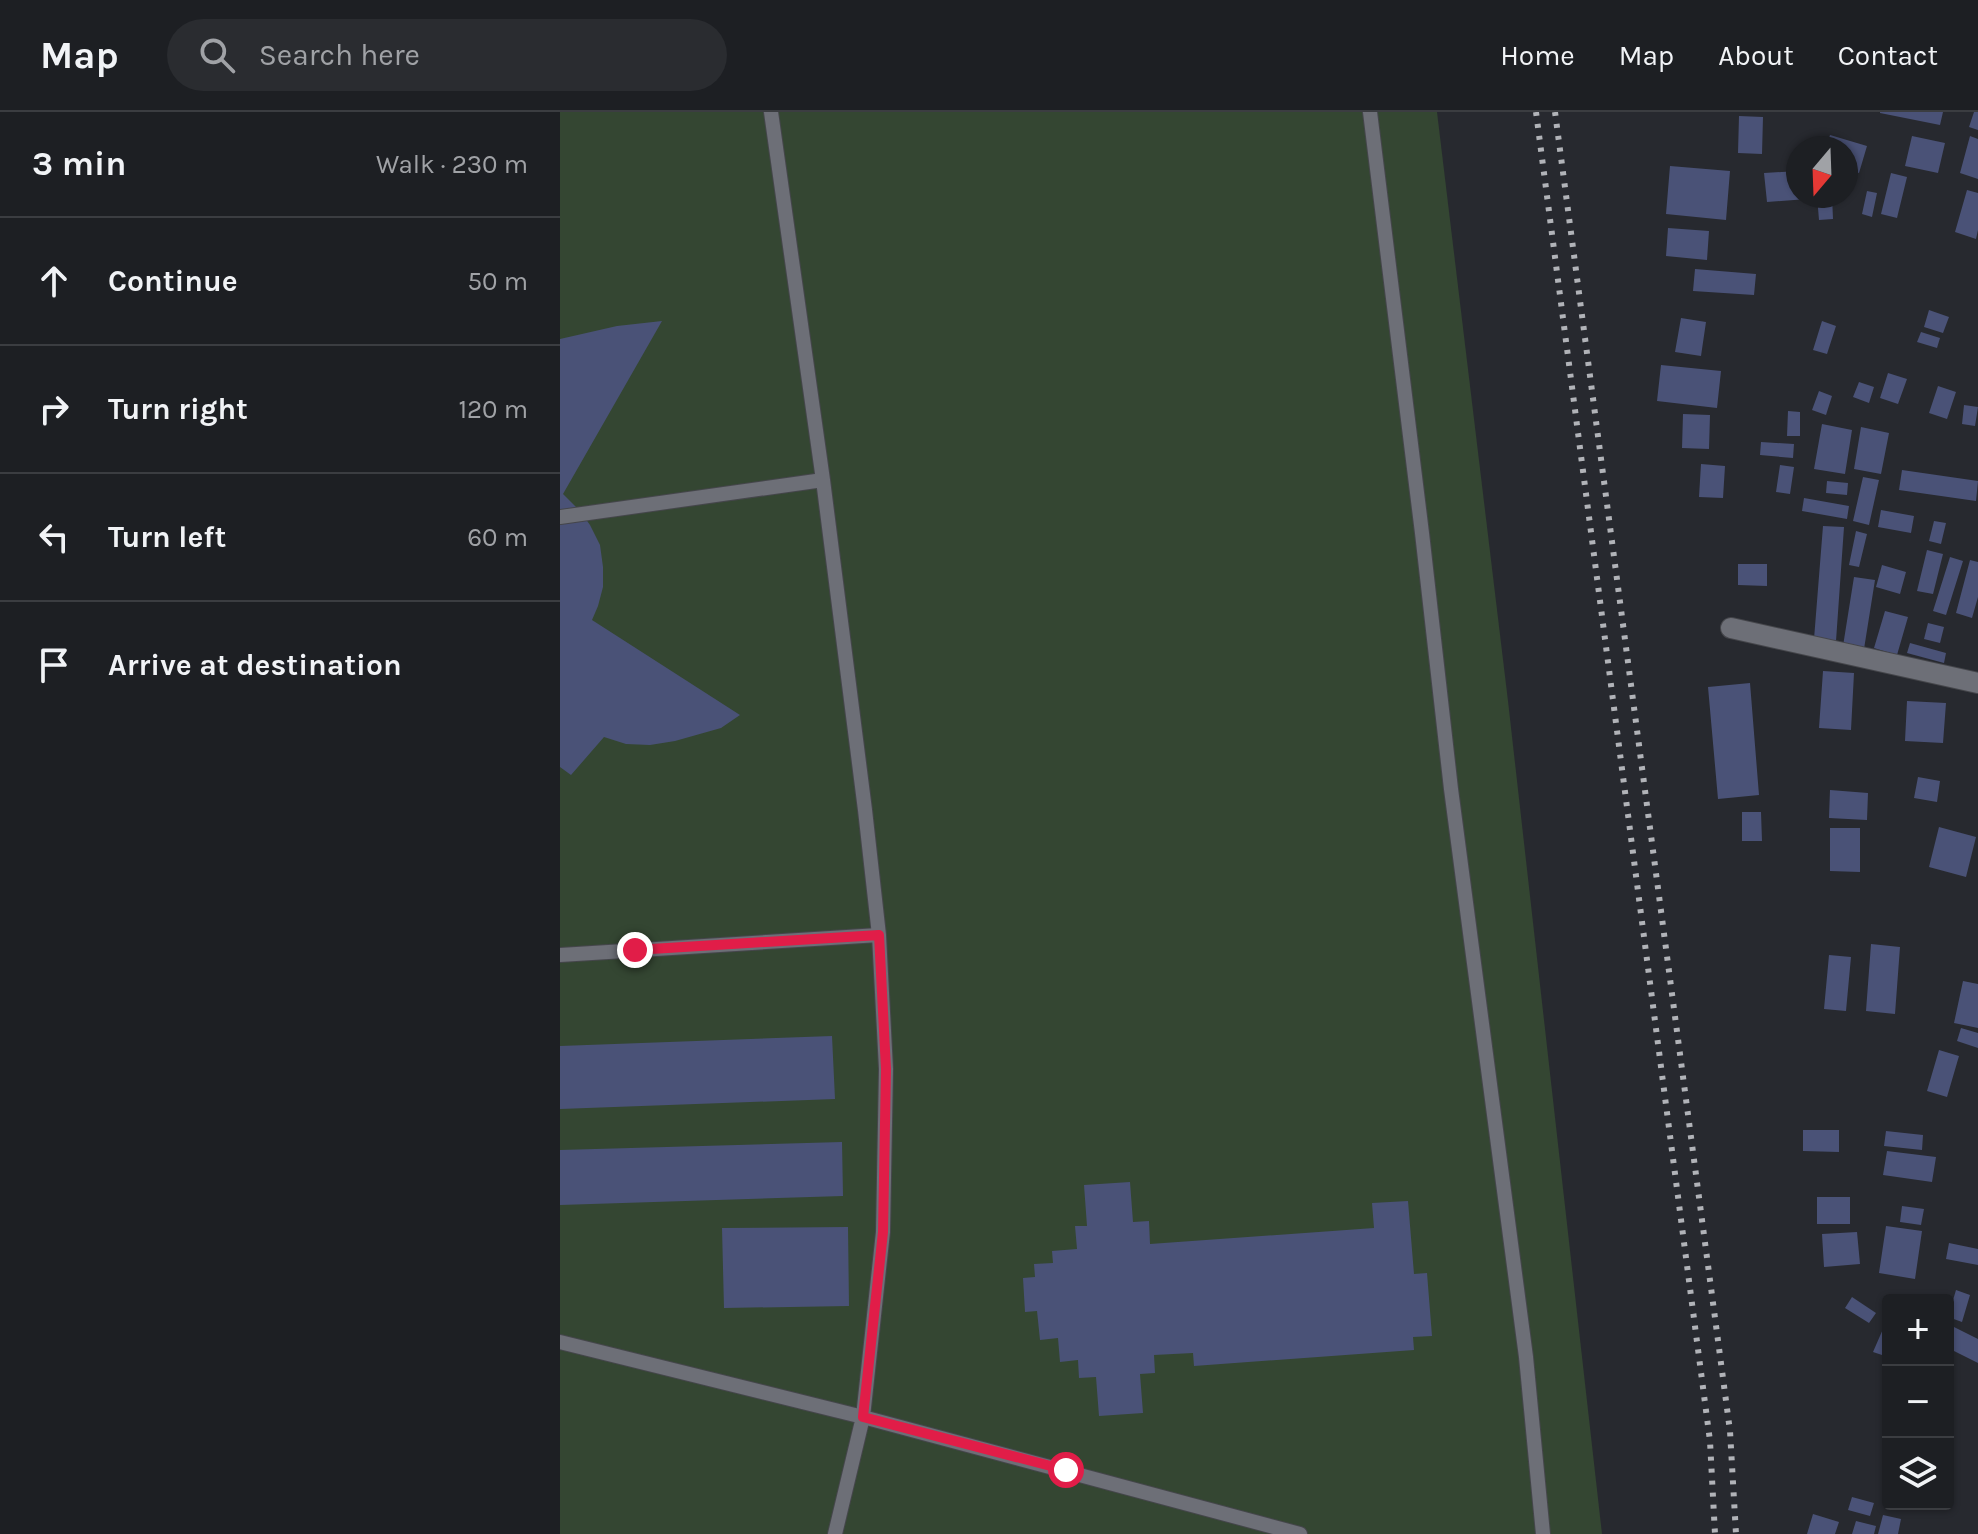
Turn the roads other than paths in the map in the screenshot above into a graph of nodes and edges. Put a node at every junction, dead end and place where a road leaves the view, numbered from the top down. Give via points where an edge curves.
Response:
1 (771, 112) edge
2 (1370, 112) edge
3 (823, 480) junction
4 (560, 517) edge
5 (1731, 628) dead end
6 (1978, 683) edge
7 (879, 935) junction
8 (560, 955) edge
9 (560, 1342) edge
10 (863, 1417) junction
11 (835, 1534) edge
12 (1300, 1534) edge
13 (1543, 1534) edge

1 - 3 lane
2 - 13 lane via 1526,1357
3 - 4 lane
3 - 7 lane
5 - 6 street
7 - 8 lane
7 - 10 lane via 886,1069 883,1232
9 - 10 lane
10 - 11 lane
10 - 12 lane

